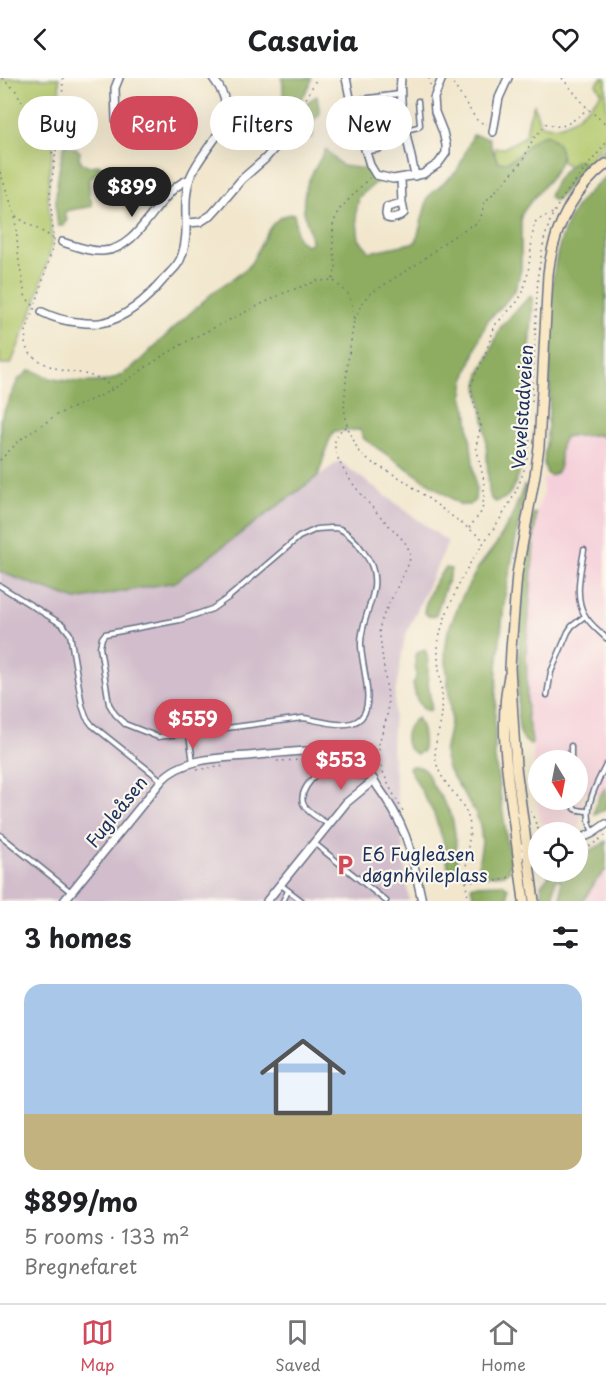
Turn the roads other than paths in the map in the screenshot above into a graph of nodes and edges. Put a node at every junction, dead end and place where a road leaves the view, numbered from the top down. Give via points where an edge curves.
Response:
1 (119, 78) edge
2 (213, 78) edge
3 (346, 78) edge
4 (401, 78) edge
5 (442, 78) edge
6 (508, 78) edge
7 (399, 94) joint
8 (115, 96) edge
9 (350, 96) edge
10 (384, 96) edge
11 (418, 101) dead end
12 (412, 128) edge
13 (492, 128) road end
14 (273, 150) edge
15 (366, 150) edge
16 (410, 150) edge
17 (606, 164) edge
18 (415, 176) junction
19 (190, 179) junction
20 (401, 179) junction
21 (402, 203) dead end
22 (187, 223) junction
23 (63, 243) dead end
24 (42, 312) dead end
25 (584, 550) dead end
26 (0, 586) edge
27 (585, 616) junction
28 (606, 638) edge
29 (510, 668) junction
30 (547, 695) dead end
31 (189, 734) junction
32 (572, 746) dead end
33 (572, 750) edge
34 (190, 764) junction
35 (606, 765) edge
36 (373, 778) junction
37 (162, 780) junction
38 (582, 810) edge
39 (588, 811) junction
40 (606, 824) edge
41 (328, 825) junction
42 (593, 833) junction
43 (0, 835) edge
44 (588, 835) edge
45 (313, 843) junction
46 (517, 850) junction
47 (527, 850) junction
48 (281, 885) junction
49 (288, 891) junction
50 (71, 892) junction
51 (64, 901) edge
52 (267, 901) edge
53 (283, 901) edge
54 (302, 901) edge
55 (386, 901) edge
56 (422, 901) edge
57 (524, 901) edge
58 (534, 901) edge

1 - 8 street
2 - 19 street via 227,105 224,124
3 - 9 street
4 - 7 street
5 - 18 street via 434,98 446,153 431,170
6 - 13 street
7 - 10 lane
11 - 12 lane via 420,125
14 - 22 street via 211,215 200,222
15 - 20 street via 374,173
16 - 18 street
17 - 29 main road, Vevelstadveien via 566,211 549,260 539,447 517,574
18 - 20 street
19 - 22 street
19 - 23 street via 174,187 119,247 97,251
20 - 21 street
22 - 24 street via 177,266 123,315 93,323 59,319
25 - 27 lane via 579,591
26 - 37 lane via 63,625 70,634 86,717
27 - 28 lane
27 - 30 lane via 568,632 551,672
29 - 46 main road, Vevelstadveien via 505,739
29 - 47 main road, Vevelstadveien
31 - 31 lane via 303,718 333,725 355,723 361,718 368,700 360,644 374,586 372,566 358,544 340,529 317,529 299,537 212,609 180,620 105,634 102,638 99,647 109,704 115,714 125,724 158,737
31 - 34 lane
32 - 33 lane
34 - 36 street, Fugleåsen via 320,751 343,753 359,761
34 - 37 street, Fugleåsen
35 - 39 lane
36 - 41 street
36 - 41 lane via 335,768 316,776 305,788 304,806
36 - 56 street, Fugleåsen via 405,835
37 - 50 street, Fugleåsen
38 - 39 lane
39 - 42 lane
40 - 42 street
41 - 45 street
42 - 44 street
43 - 50 lane
45 - 48 street
45 - 55 lane
46 - 47 street
46 - 57 main road, Vevelstadveien
47 - 58 main road, Vevelstadveien
48 - 49 lane
48 - 52 street
49 - 53 lane
49 - 54 lane
50 - 51 street, Fugleåsen

